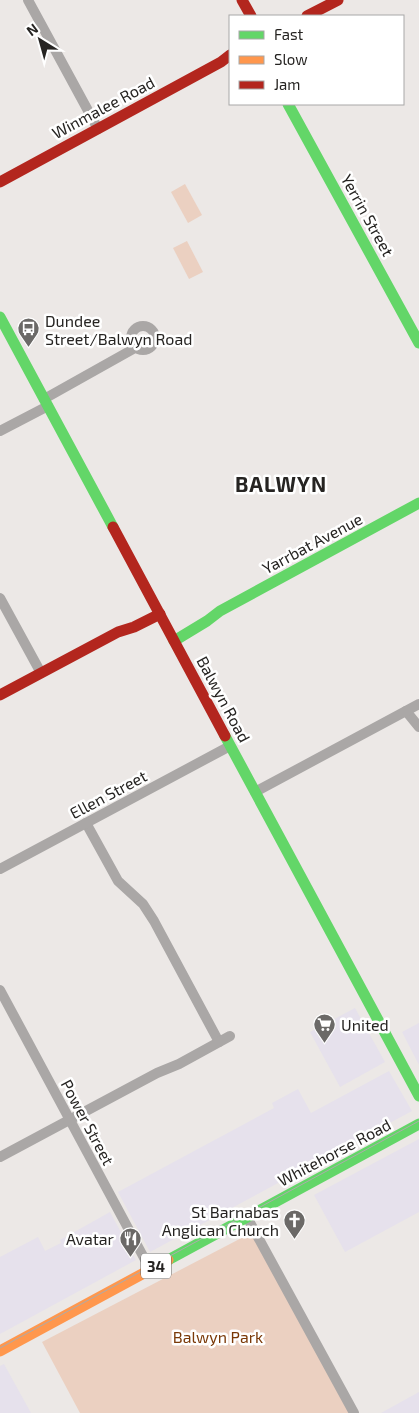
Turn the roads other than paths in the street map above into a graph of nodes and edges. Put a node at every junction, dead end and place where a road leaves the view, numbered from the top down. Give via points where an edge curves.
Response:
1 (28, 0) edge
2 (242, 0) edge
3 (338, 0) edge
4 (249, 15) edge
5 (309, 15) edge
6 (227, 59) edge
7 (289, 105) edge
8 (98, 129) junction
9 (0, 182) edge
10 (0, 318) edge
11 (419, 343) edge
12 (135, 348) dead end
13 (46, 402) junction
14 (0, 431) edge
15 (419, 503) edge
16 (0, 598) edge
17 (158, 610) junction
18 (172, 636) junction
19 (41, 673) junction
20 (0, 695) edge
21 (419, 705) edge
22 (406, 711) junction
23 (419, 727) edge
24 (230, 746) junction
25 (255, 792) junction
26 (86, 822) junction
27 (0, 869) edge
28 (0, 990) edge
29 (230, 1036) dead end
30 (219, 1042) junction
31 (419, 1096) edge
32 (70, 1120) junction
33 (419, 1124) edge
34 (0, 1157) edge
35 (247, 1217) junction
36 (150, 1269) junction
37 (0, 1351) edge
38 (354, 1413) edge

1 - 8 street
2 - 4 main road
3 - 5 main road
6 - 8 main road, Winmalee Road
7 - 11 main road, Yerrin Street
8 - 9 main road, Winmalee Road
10 - 13 main road, Balwyn Road
12 - 13 street
13 - 14 street
13 - 17 main road, Balwyn Road
15 - 18 main road, Yarrbat Avenue via 220,611 204,615
16 - 19 street
17 - 18 main road, Balwyn Road
17 - 19 main road via 131,621 118,632
18 - 24 main road, Balwyn Road
19 - 20 main road
21 - 22 street
22 - 23 street
22 - 25 street
24 - 25 main road, Balwyn Road
24 - 26 street, Ellen Street
25 - 31 main road, Balwyn Road
26 - 27 street, Ellen Street
26 - 30 street via 118,880 151,916
28 - 32 street, Power Street
29 - 30 street
30 - 32 street
32 - 34 street
32 - 36 street, Power Street
33 - 35 main road, Whitehorse Road / 34
35 - 36 main road, Whitehorse Road / 34
35 - 38 street
36 - 37 main road, Whitehorse Road / 34

